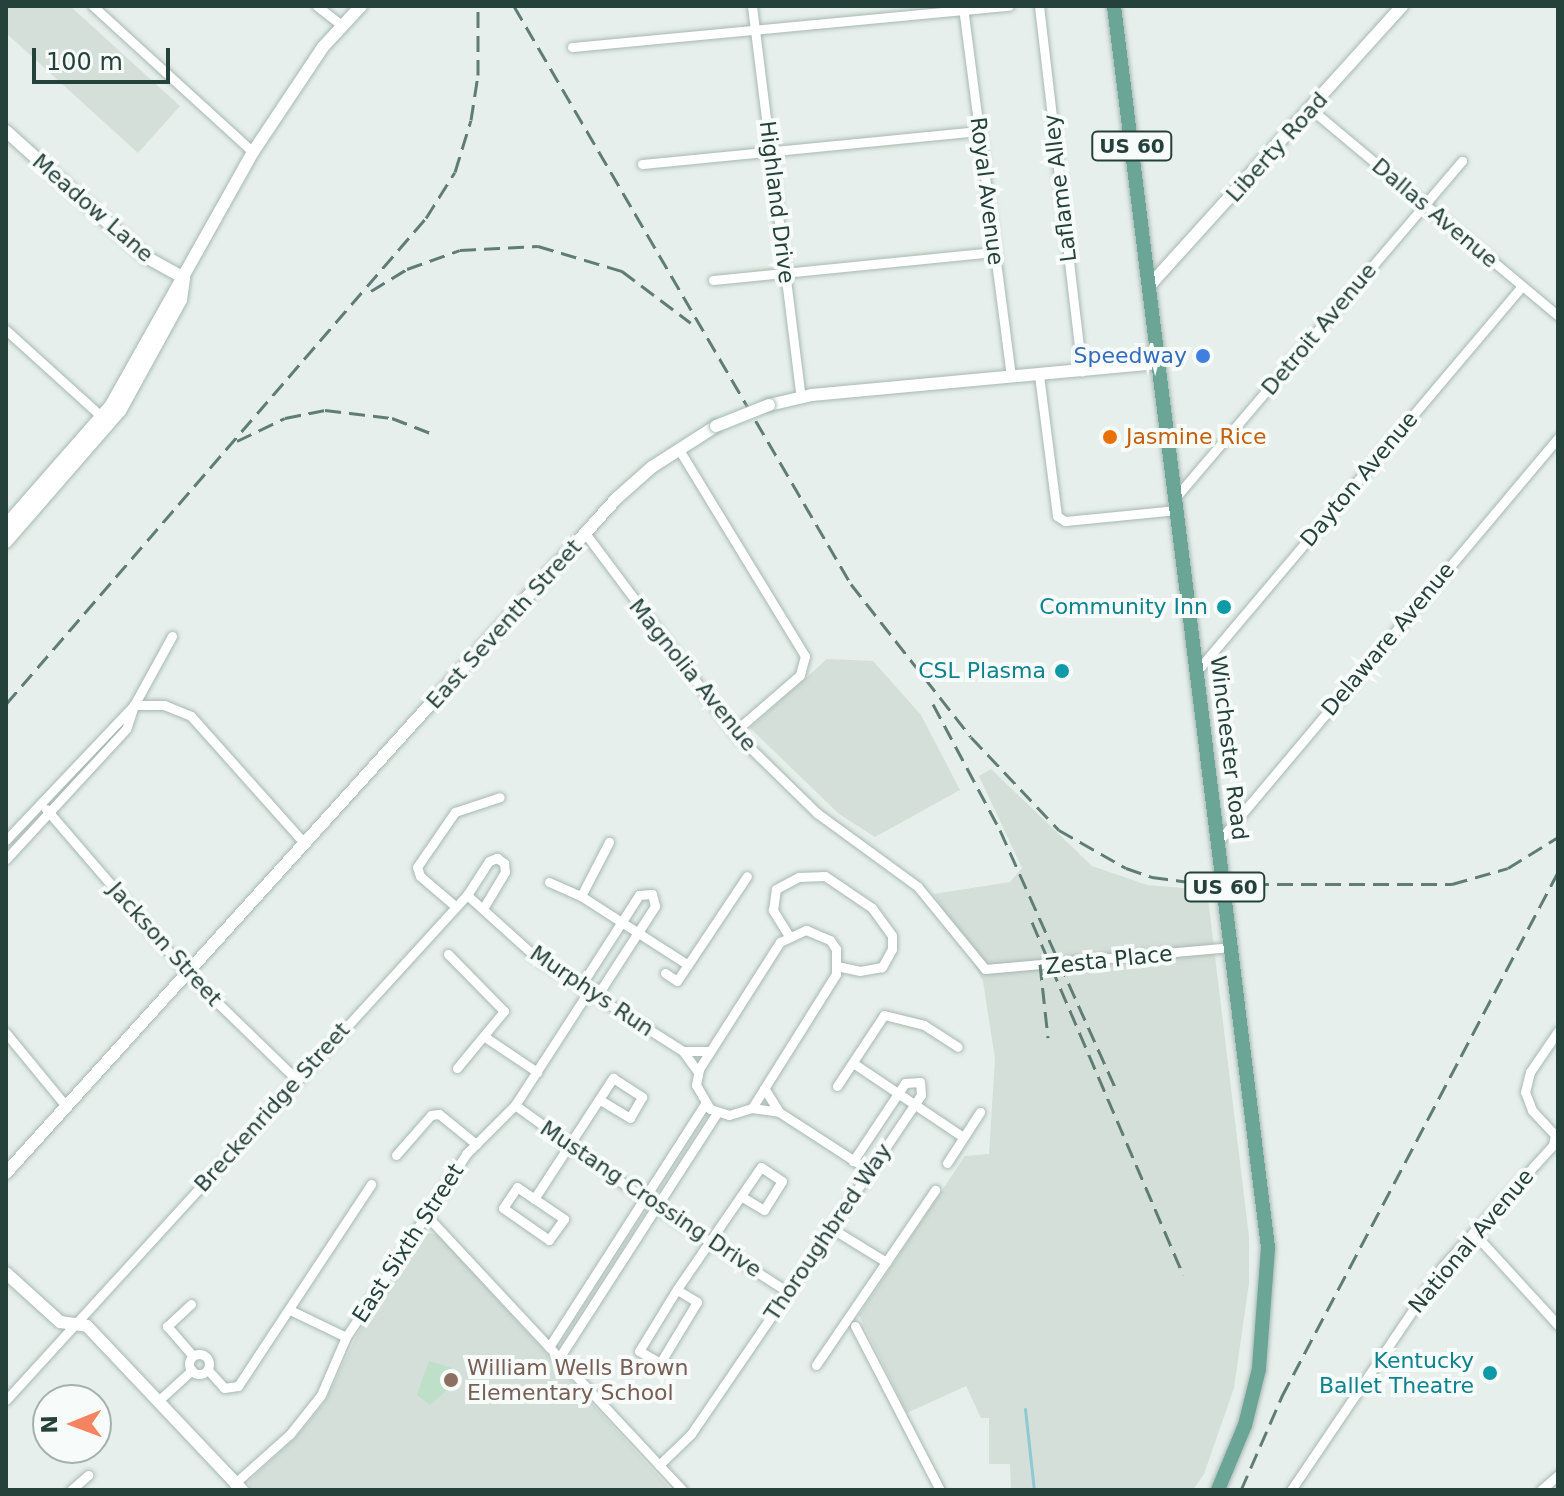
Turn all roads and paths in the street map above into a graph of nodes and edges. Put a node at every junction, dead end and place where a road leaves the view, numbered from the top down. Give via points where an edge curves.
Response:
1 (93, 6) edge
2 (317, 6) edge
3 (361, 6) edge
4 (752, 6) edge
5 (1009, 6) edge
6 (1039, 6) edge
7 (1114, 6) edge
8 (1402, 6) edge
9 (964, 8) edge
10 (341, 25) junction
11 (755, 29) junction
12 (572, 47) dead end
13 (1312, 110) junction
14 (6, 131) edge
15 (979, 131) junction
16 (253, 152) junction
17 (771, 152) junction
18 (1462, 161) dead end
19 (642, 164) dead end
20 (1425, 205) junction
21 (995, 252) junction
22 (786, 273) junction
23 (184, 278) junction
24 (713, 280) dead end
25 (1150, 285) junction
26 (1522, 286) junction
27 (1558, 316) edge
28 (6, 330) edge
29 (1160, 363) junction
30 (1082, 371) junction
31 (1039, 375) junction
32 (1011, 376) junction
33 (801, 397) junction
34 (106, 421) junction
35 (1558, 438) edge
36 (678, 448) junction
37 (1176, 504) junction
38 (585, 533) junction
39 (7, 534) edge
40 (172, 636) dead end
41 (1197, 671) junction
42 (134, 705) junction
43 (734, 732) junction
44 (500, 797) dead end
45 (41, 802) junction
46 (49, 812) junction
47 (6, 840) edge
48 (1219, 841) junction
49 (609, 842) dead end
50 (304, 843) junction
51 (6, 859) edge
52 (747, 876) dead end
53 (549, 882) dead end
54 (467, 895) junction
55 (581, 896) junction
56 (455, 906) junction
57 (484, 907) junction
58 (622, 922) junction
59 (638, 933) junction
60 (789, 936) junction
61 (1233, 947) junction
62 (448, 954) dead end
63 (688, 965) junction
64 (837, 966) junction
65 (985, 969) joint
66 (186, 972) junction
67 (665, 973) dead end
68 (588, 992) junction
69 (1558, 1031) edge
70 (6, 1033) edge
71 (485, 1037) junction
72 (958, 1047) dead end
73 (683, 1051) junction
74 (710, 1051) junction
75 (853, 1063) junction
76 (457, 1068) dead end
77 (701, 1068) junction
78 (537, 1072) junction
79 (296, 1079) junction
80 (837, 1086) dead end
81 (764, 1088) junction
82 (898, 1094) junction
83 (600, 1100) junction
84 (755, 1103) junction
85 (705, 1104) junction
86 (915, 1104) junction
87 (515, 1105) junction
88 (66, 1106) junction
89 (779, 1112) junction
90 (980, 1112) dead end
91 (717, 1113) junction
92 (1556, 1136) edge
93 (963, 1137) junction
94 (476, 1144) junction
95 (569, 1147) junction
96 (396, 1155) dead end
97 (853, 1161) junction
98 (947, 1163) dead end
99 (870, 1171) junction
100 (6, 1173) edge
101 (371, 1184) dead end
102 (935, 1190) dead end
103 (741, 1196) junction
104 (534, 1199) junction
105 (645, 1199) junction
106 (656, 1207) junction
107 (426, 1215) junction
108 (831, 1228) junction
109 (1473, 1232) junction
110 (711, 1242) junction
111 (886, 1262) junction
112 (6, 1273) edge
113 (679, 1291) junction
114 (788, 1292) junction
115 (191, 1304) dead end
116 (292, 1311) junction
117 (75, 1324) junction
118 (1558, 1325) edge
119 (855, 1326) dead end
120 (346, 1337) junction
121 (549, 1347) junction
122 (192, 1355) junction
123 (559, 1358) junction
124 (816, 1365) dead end
125 (192, 1370) junction
126 (208, 1370) junction
127 (6, 1400) edge
128 (158, 1401) junction
129 (659, 1465) junction
130 (88, 1475) dead end
131 (1558, 1475) edge
132 (235, 1488) edge
133 (1223, 1488) edge
134 (71, 1490) edge
135 (682, 1490) edge
136 (940, 1490) edge
137 (1291, 1490) edge
138 (1541, 1490) edge

1 - 16 street
2 - 10 street
3 - 10 street
4 - 11 street, Highland Drive
5 - 9 street
6 - 30 street, Laflame Alley
7 - 25 main road, Winchester Road / US 60
8 - 13 street, Liberty Road
9 - 11 street
9 - 15 street, Royal Avenue
10 - 16 street
11 - 12 street
11 - 17 street, Highland Drive
13 - 20 street, Dallas Avenue
13 - 25 street, Liberty Road
14 - 23 street, Meadow Lane via 146,257
15 - 17 street
15 - 21 street, Royal Avenue
16 - 23 street
17 - 19 street
17 - 22 street, Highland Drive
18 - 20 street, Detroit Avenue
20 - 26 street, Dallas Avenue
20 - 37 street, Detroit Avenue
21 - 22 street
21 - 32 street, Royal Avenue
22 - 24 street
22 - 33 street, Highland Drive
23 - 34 street
25 - 29 main road, Winchester Road / US 60
26 - 27 street, Dallas Avenue
26 - 41 street, Dayton Avenue
28 - 34 street
29 - 30 street, East Seventh Street
29 - 37 main road, Winchester Road / US 60
30 - 31 street, East Seventh Street
31 - 32 street, East Seventh Street
31 - 37 street via 1055,513 1065,521
32 - 33 street, East Seventh Street
33 - 36 street, East Seventh Street, bridge via 716,426
34 - 39 street
35 - 48 street, Delaware Avenue
36 - 38 street, East Seventh Street via 634,481
36 - 43 street via 805,656 800,675
37 - 41 main road, Winchester Road / US 60
38 - 43 street, Magnolia Avenue
38 - 50 street, East Seventh Street
40 - 42 street
41 - 48 main road, Winchester Road / US 60
42 - 45 street
42 - 46 street via 130,724
42 - 50 street via 164,705 191,716
43 - 65 street, Magnolia Avenue via 817,813 918,887
44 - 56 street via 455,812 417,867 420,876
45 - 46 street, Jackson Street
45 - 47 street
46 - 51 street
46 - 66 street, Jackson Street
48 - 61 main road, Winchester Road / US 60
49 - 55 street
50 - 66 street, East Seventh Street
52 - 63 street
53 - 55 street
54 - 56 street, Breckenridge Street
54 - 57 street, Murphys Run
54 - 57 street, Breckenridge Street via 489,861 500,860 505,872
55 - 58 street
56 - 79 street, Breckenridge Street
57 - 68 street, Murphys Run via 539,960
58 - 59 street
58 - 59 street, East Sixth Street via 639,895 652,894 655,906
58 - 68 street, East Sixth Street via 585,979
59 - 63 street
59 - 68 street, East Sixth Street via 602,988
60 - 64 street via 806,930 819,933 836,949
60 - 64 street via 773,910 776,889 799,877 825,876 872,908 892,936 882,967 860,971
60 - 74 street
61 - 65 street, Zesta Place
61 - 133 main road, Winchester Road / US 60 via 1265,1205 1268,1283 1259,1369
62 - 71 street via 504,1011
63 - 67 street via 677,981
64 - 81 street
66 - 79 street, Jackson Street
66 - 88 street, East Seventh Street
68 - 73 street, Murphys Run
68 - 78 street, East Sixth Street
69 - 92 street, National Avenue via 1530,1072 1525,1092 1532,1110
70 - 88 street
71 - 76 street
71 - 78 street
72 - 75 street via 924,1025 884,1015
73 - 74 street
73 - 77 street, Murphys Run
74 - 77 street
75 - 80 street
75 - 82 street
77 - 85 street via 696,1085
78 - 87 street, East Sixth Street
79 - 117 street, Breckenridge Street
81 - 84 street
81 - 89 street
82 - 86 street
82 - 86 street via 908,1080 920,1082
82 - 97 street, Thoroughbred Way
83 - 83 street via 613,1078 642,1097 630,1118
83 - 95 street
84 - 89 street
84 - 91 street via 738,1114
85 - 91 street
85 - 105 street
86 - 93 street
86 - 99 street, Thoroughbred Way
87 - 94 street, East Sixth Street
87 - 95 street, Mustang Crossing Drive
88 - 100 street, East Seventh Street
89 - 97 street
90 - 93 street
91 - 106 street
92 - 109 street, National Avenue via 1551,1148
93 - 98 street
94 - 96 street via 439,1114 431,1115
94 - 107 street, East Sixth Street
95 - 104 street
95 - 105 street, Mustang Crossing Drive
97 - 99 street
99 - 108 street, Thoroughbred Way
101 - 116 street
102 - 111 street
103 - 103 street via 761,1167 782,1181 764,1210
103 - 110 street
104 - 104 street via 517,1187 503,1208 549,1240 564,1219
105 - 106 street, Mustang Crossing Drive
105 - 121 street
106 - 110 street, Mustang Crossing Drive
106 - 123 street
107 - 120 street, East Sixth Street
107 - 121 street
108 - 111 street
108 - 114 street, Thoroughbred Way
109 - 118 street
109 - 137 street, National Avenue via 1411,1310
110 - 113 street
110 - 114 street, Mustang Crossing Drive
111 - 124 street
112 - 117 street via 60,1322
113 - 113 street via 697,1302 660,1363 639,1351
114 - 129 street, Thoroughbred Way via 691,1434
115 - 122 street via 167,1326
116 - 120 street
116 - 126 street via 233,1389 224,1388
117 - 127 street, Breckenridge Street
117 - 128 street via 87,1326
119 - 136 street
120 - 132 street, East Sixth Street via 321,1395
121 - 123 street
122 - 125 street
122 - 126 street via 205,1357
123 - 129 street
125 - 126 street
125 - 128 street
128 - 132 street
129 - 135 street
130 - 134 street
131 - 138 street

